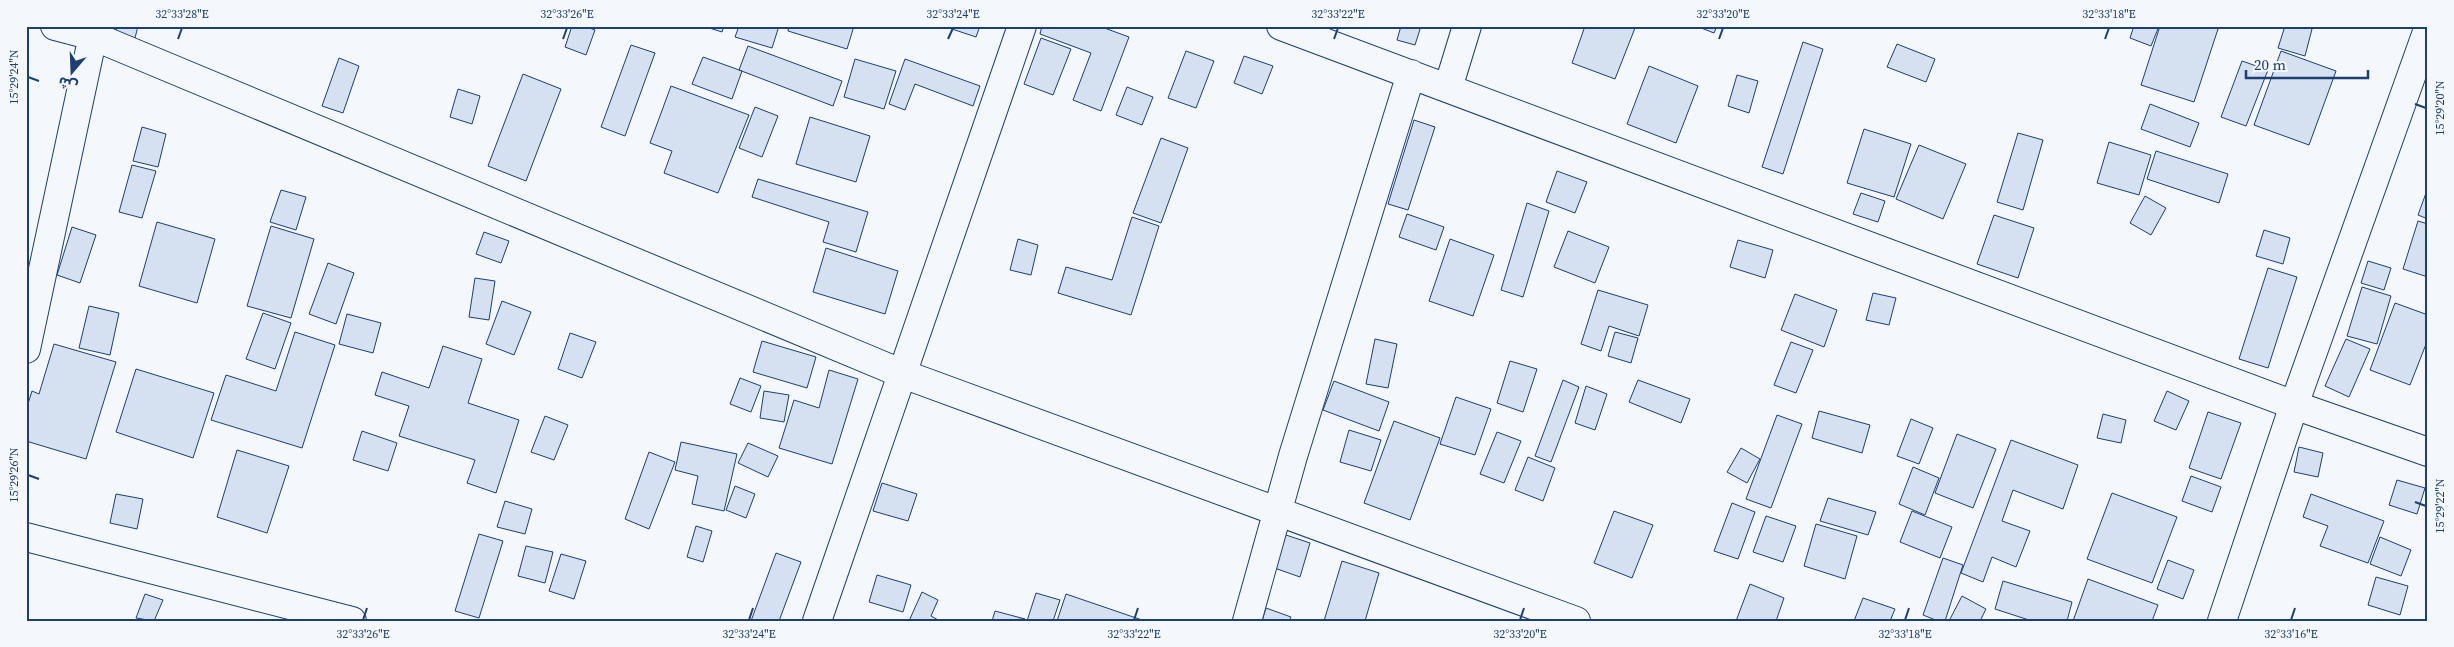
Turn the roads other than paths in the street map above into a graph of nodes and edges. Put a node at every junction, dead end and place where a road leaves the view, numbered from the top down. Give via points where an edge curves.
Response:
1 (54, 26) edge
2 (1022, 26) edge
3 (1281, 26) edge
4 (1467, 26) edge
5 (2428, 29) edge
6 (94, 31) edge
7 (1411, 74) junction
8 (1448, 88) junction
9 (26, 349) edge
10 (903, 374) junction
11 (2294, 405) junction
12 (2428, 452) edge
13 (1277, 512) junction
14 (26, 537) edge
15 (352, 621) edge
16 (817, 621) edge
17 (1247, 621) edge
18 (1576, 621) edge
19 (2222, 621) edge

1 - 6 street
2 - 10 street
3 - 7 street
4 - 8 street
5 - 11 street
6 - 9 street
6 - 10 street
7 - 8 street
7 - 13 street
8 - 11 street
10 - 13 street
10 - 16 street
11 - 12 street
11 - 19 street
13 - 17 street
13 - 18 street
14 - 15 street

